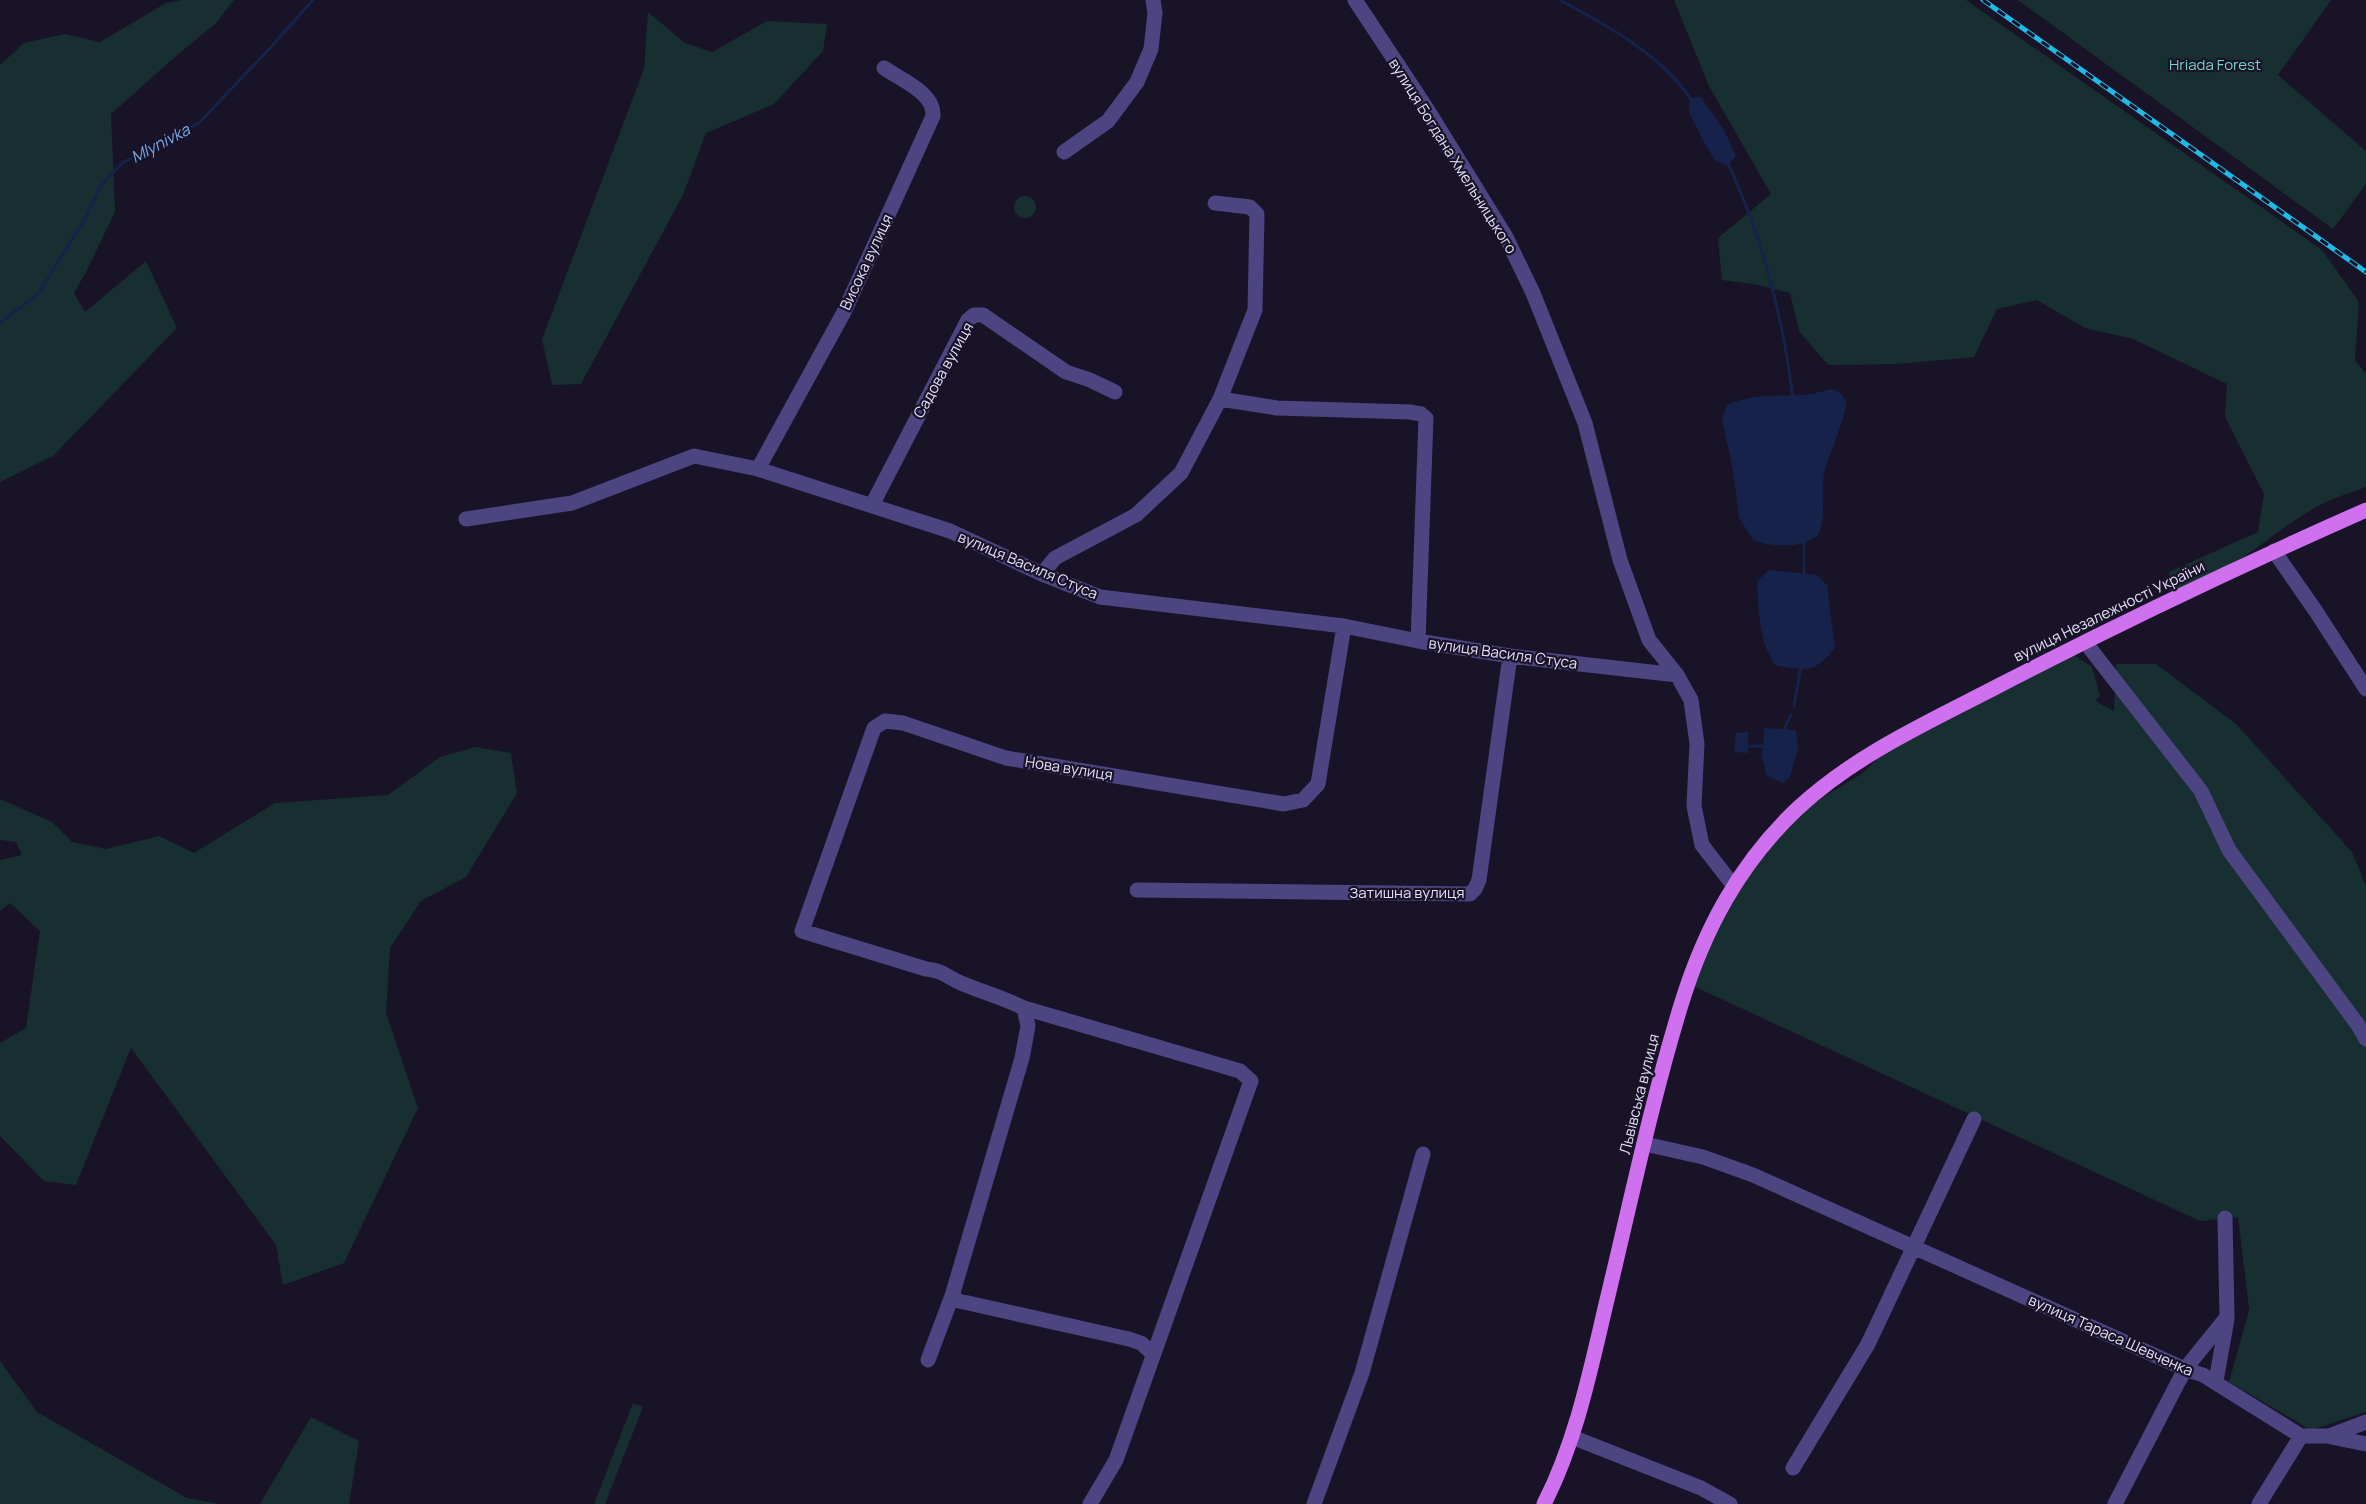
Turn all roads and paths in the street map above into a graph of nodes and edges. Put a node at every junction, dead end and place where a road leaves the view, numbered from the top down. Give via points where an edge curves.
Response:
1 (1153, 0) edge
2 (1355, 0) edge
3 (884, 68) dead end
4 (1064, 152) dead end
5 (1215, 202) dead end
6 (1114, 392) dead end
7 (1220, 399) junction
8 (758, 469) junction
9 (872, 505) junction
10 (2366, 510) edge
11 (466, 519) dead end
12 (2274, 551) junction
13 (1042, 574) junction
14 (1344, 626) junction
15 (1418, 641) junction
16 (2085, 642) junction
17 (1510, 656) junction
18 (1677, 675) junction
19 (2366, 690) edge
20 (1871, 751) joint
21 (1733, 885) junction
22 (1137, 890) dead end
23 (1024, 1008) junction
24 (2366, 1039) edge
25 (1974, 1119) dead end
26 (1645, 1144) junction
27 (1423, 1154) dead end
28 (2225, 1218) dead end
29 (1914, 1247) junction
30 (952, 1296) junction
31 (2227, 1317) junction
32 (1153, 1354) junction
33 (928, 1360) dead end
34 (2185, 1369) junction
35 (2216, 1381) junction
36 (2366, 1422) edge
37 (2301, 1436) junction
38 (2329, 1436) junction
39 (1572, 1437) junction
40 (2366, 1444) edge
41 (1793, 1468) dead end
42 (1090, 1504) edge
43 (1314, 1504) edge
44 (1544, 1504) edge
45 (1730, 1504) edge
46 (2115, 1504) edge
47 (2259, 1504) edge

1 - 4 street via 1151,49 1137,82 1108,121
2 - 18 street, вулиця Богдана Хмельницького via 1506,237 1533,293 1585,423 1620,560 1649,640
3 - 8 street, Висока вулиця via 929,99 933,116 844,312
5 - 7 street via 1250,207 1257,214 1255,310
6 - 9 street, Садова вулиця via 1066,372 983,315 974,315
7 - 13 street via 1181,473 1136,515 1055,558
7 - 15 street via 1277,408 1410,412 1426,418
8 - 9 street, вулиця Василя Стуса
8 - 11 street, вулиця Василя Стуса via 694,456 572,503
9 - 13 street, вулиця Василя Стуса via 950,531
10 - 12 main road, вулиця Незалежності України
12 - 16 main road, вулиця Незалежності України
12 - 19 street
13 - 14 street, вулиця Василя Стуса via 1100,597
14 - 15 street, вулиця Василя Стуса
14 - 23 street, Нова вулиця via 1318,784 1303,800 1284,804 1006,758 903,723 885,721 874,728 802,931 939,970 959,983
15 - 17 street, вулиця Василя Стуса
16 - 20 main road, вулиця Незалежності України
16 - 24 street via 2201,791 2229,850
17 - 18 street, вулиця Василя Стуса
17 - 22 street, Затишна вулиця via 1479,879 1470,894
18 - 21 street, вулиця Богдана Хмельницького via 1691,700 1697,744 1694,806 1702,845
20 - 21 main road, Львівська вулиця via 1796,810
21 - 26 main road, Львівська вулиця via 1708,930 1685,995
23 - 30 street via 1028,1026 1022,1058
23 - 32 street via 1240,1071 1251,1081
25 - 29 street
26 - 29 street, вулиця Тараса Шевченка via 1703,1157 1753,1175
26 - 39 main road, Львівська вулиця
27 - 43 street via 1362,1373
28 - 31 street
29 - 34 street, вулиця Тараса Шевченка
29 - 41 street via 1868,1344
30 - 32 street via 959,1301 1135,1341
30 - 33 street
31 - 34 street
31 - 35 street
32 - 42 street via 1116,1460
34 - 35 street, вулиця Тараса Шевченка
34 - 46 street
35 - 37 street, вулиця Тараса Шевченка
36 - 38 street
37 - 38 street
37 - 47 street
38 - 40 street
39 - 44 main road, Львівська вулиця
39 - 45 street via 1701,1488

